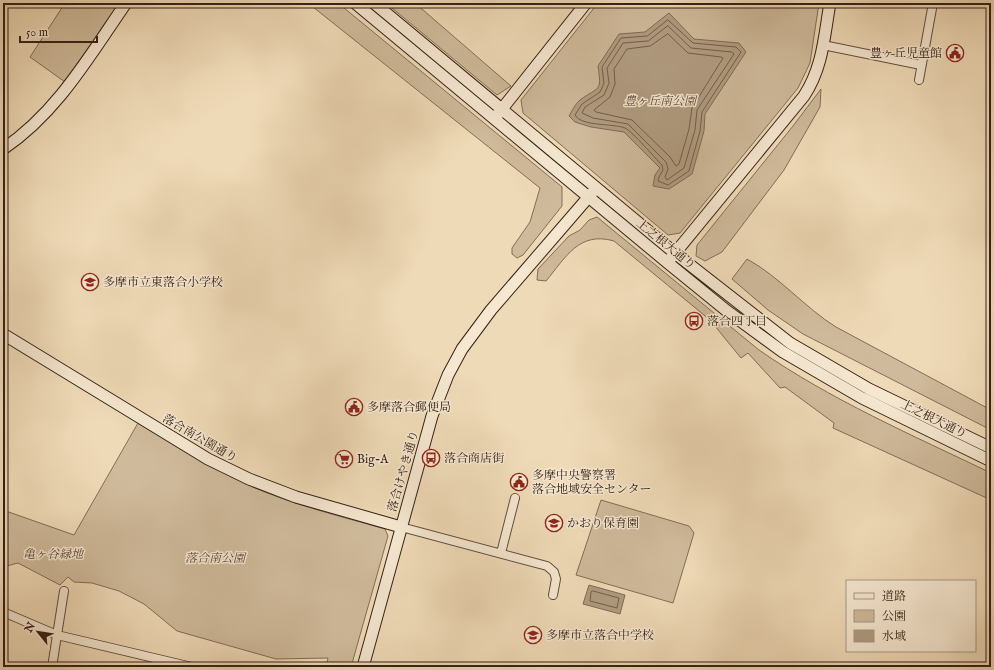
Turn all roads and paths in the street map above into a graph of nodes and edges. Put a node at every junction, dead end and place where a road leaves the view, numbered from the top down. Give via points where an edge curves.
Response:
1 (126, 3) edge
2 (355, 3) edge
3 (374, 3) edge
4 (586, 3) edge
5 (830, 3) edge
6 (933, 3) edge
7 (823, 45) junction
8 (921, 64) junction
9 (919, 80) dead end
10 (502, 108) junction
11 (494, 119) junction
12 (3, 149) edge
13 (596, 188) junction
14 (588, 197) junction
15 (676, 254) junction
16 (668, 263) junction
17 (3, 334) edge
18 (991, 448) edge
19 (991, 461) edge
20 (515, 498) dead end
21 (401, 527) junction
22 (501, 553) junction
23 (64, 591) dead end
24 (553, 595) dead end
25 (3, 612) edge
26 (58, 635) junction
27 (52, 667) edge
28 (192, 667) edge
29 (363, 667) edge

1 - 12 street via 59,98 32,127
2 - 11 street, 上之根大通り
3 - 10 street, 上之根大通り
4 - 10 street
5 - 7 street
6 - 8 street
7 - 8 street
7 - 15 street via 819,66 804,96
8 - 9 street
10 - 11 street
10 - 13 street, 上之根大通り
11 - 14 street, 上之根大通り
13 - 14 street, 落合けやき通り
13 - 15 street, 上之根大通り
14 - 16 street, 上之根大通り
14 - 21 street, 落合けやき通り via 491,310 462,349 437,400
15 - 16 street
15 - 18 street, 上之根大通り via 771,330 809,355 869,389
16 - 19 street, 上之根大通り via 727,311 802,364 862,398
17 - 21 street, 落合南公園通り via 208,459 249,479 296,498
20 - 22 street
21 - 22 street
21 - 29 street, 落合けやき通り
22 - 24 street via 547,566 554,572 556,579
23 - 26 street
25 - 26 street
26 - 27 street
26 - 28 street

